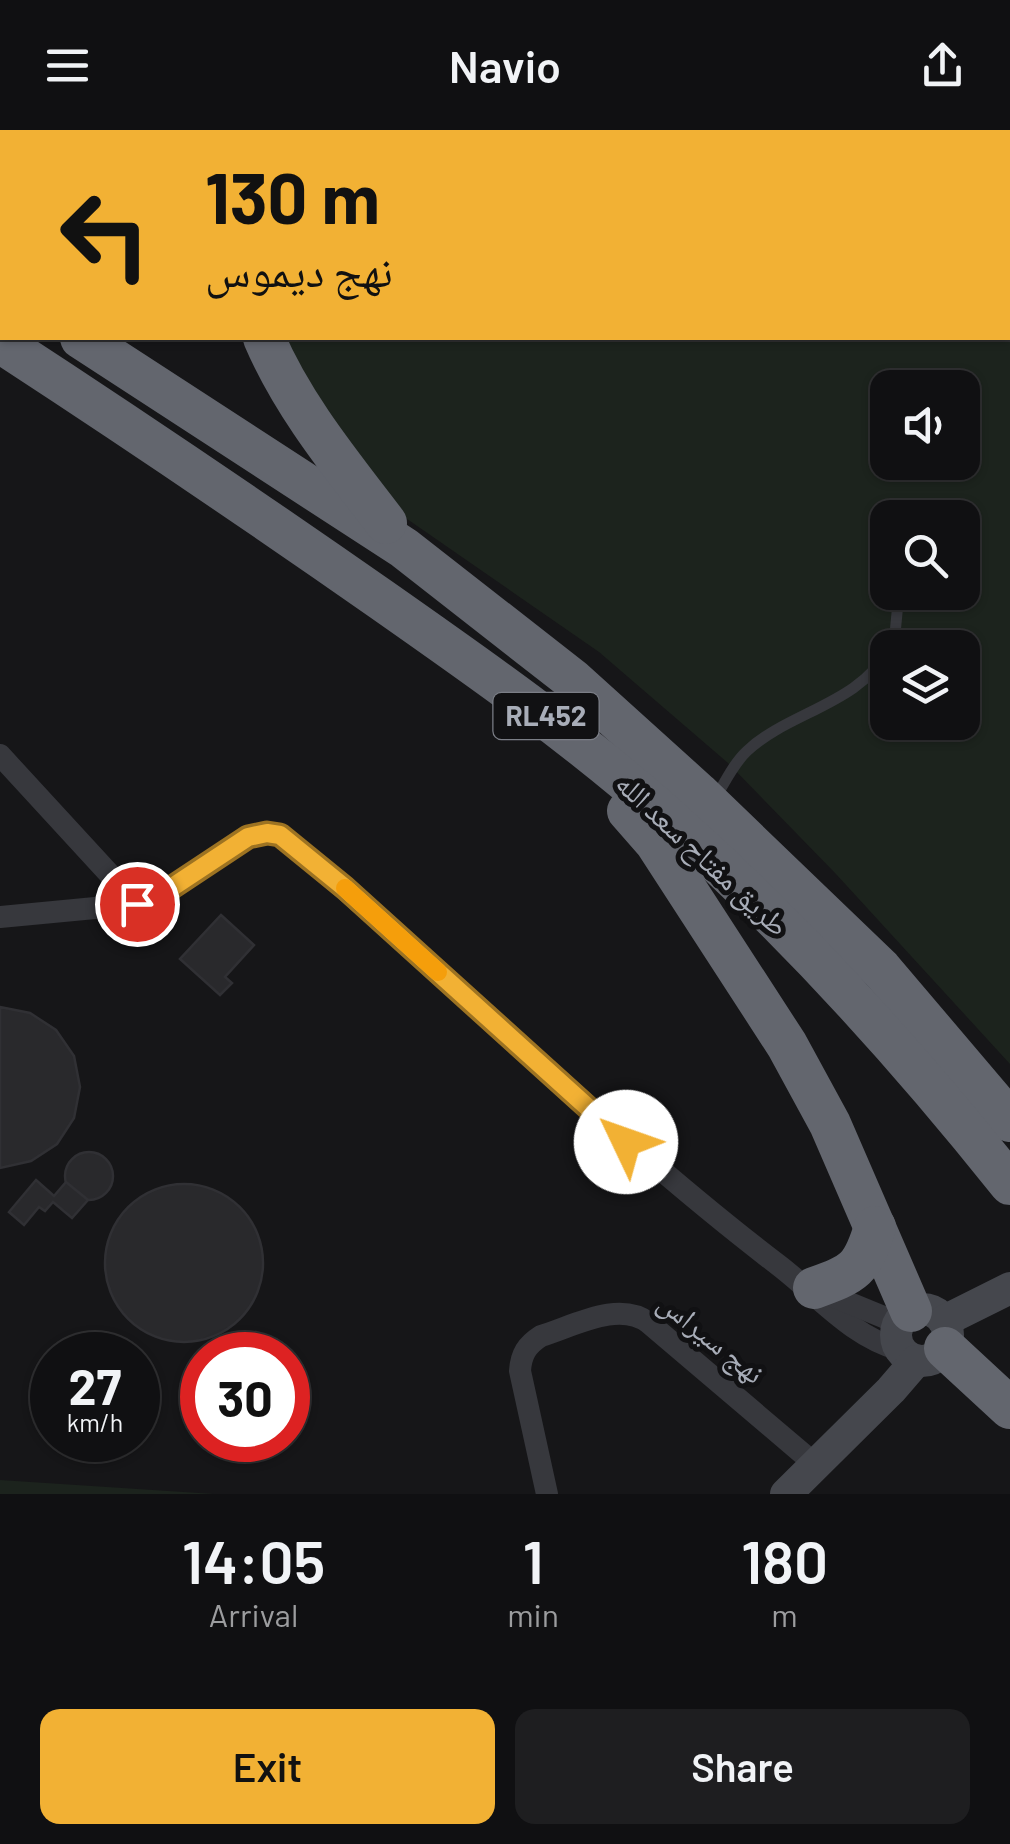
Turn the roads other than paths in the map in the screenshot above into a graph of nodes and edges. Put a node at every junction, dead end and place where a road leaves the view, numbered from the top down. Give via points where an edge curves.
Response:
1 (83, 340) edge
2 (265, 340) edge
3 (0, 342) edge
4 (0, 374) edge
5 (184, 460) junction
6 (404, 548) junction
7 (870, 674) edge
8 (542, 713) junction
9 (0, 755) edge
10 (711, 804) junction
11 (137, 904) junction
12 (0, 917) edge
13 (1010, 1122) edge
14 (1010, 1184) edge
15 (875, 1227) junction
16 (805, 1283) junction
17 (1006, 1290) edge
18 (919, 1336) junction
19 (1010, 1408) edge
20 (816, 1465) junction
21 (547, 1494) edge
22 (786, 1494) edge

1 - 6 highway, طريق مفتاح سعد الله / RL452
2 - 6 highway via 314,428
3 - 5 highway, طريق مفتاح سعد الله / RL452
4 - 5 highway
5 - 8 highway, طريق مفتاح سعد الله / RL452
6 - 10 highway, طريق مفتاح سعد الله / RL452 via 573,680
7 - 10 lane via 744,753
8 - 14 highway, طريق مفتاح سعد الله / RL452 via 666,815 777,922
8 - 15 highway via 656,842 746,977 830,1124
9 - 11 street
10 - 13 highway, طريق مفتاح سعد الله / RL452 via 882,969
11 - 12 street
11 - 16 street via 248,837 280,835 655,1168
15 - 16 highway via 858,1268 844,1278
15 - 18 highway
16 - 18 street
17 - 18 street
18 - 19 highway
18 - 20 street via 892,1390
20 - 21 street, نهج سيراس via 650,1323 619,1312 541,1336 521,1358
20 - 22 street

